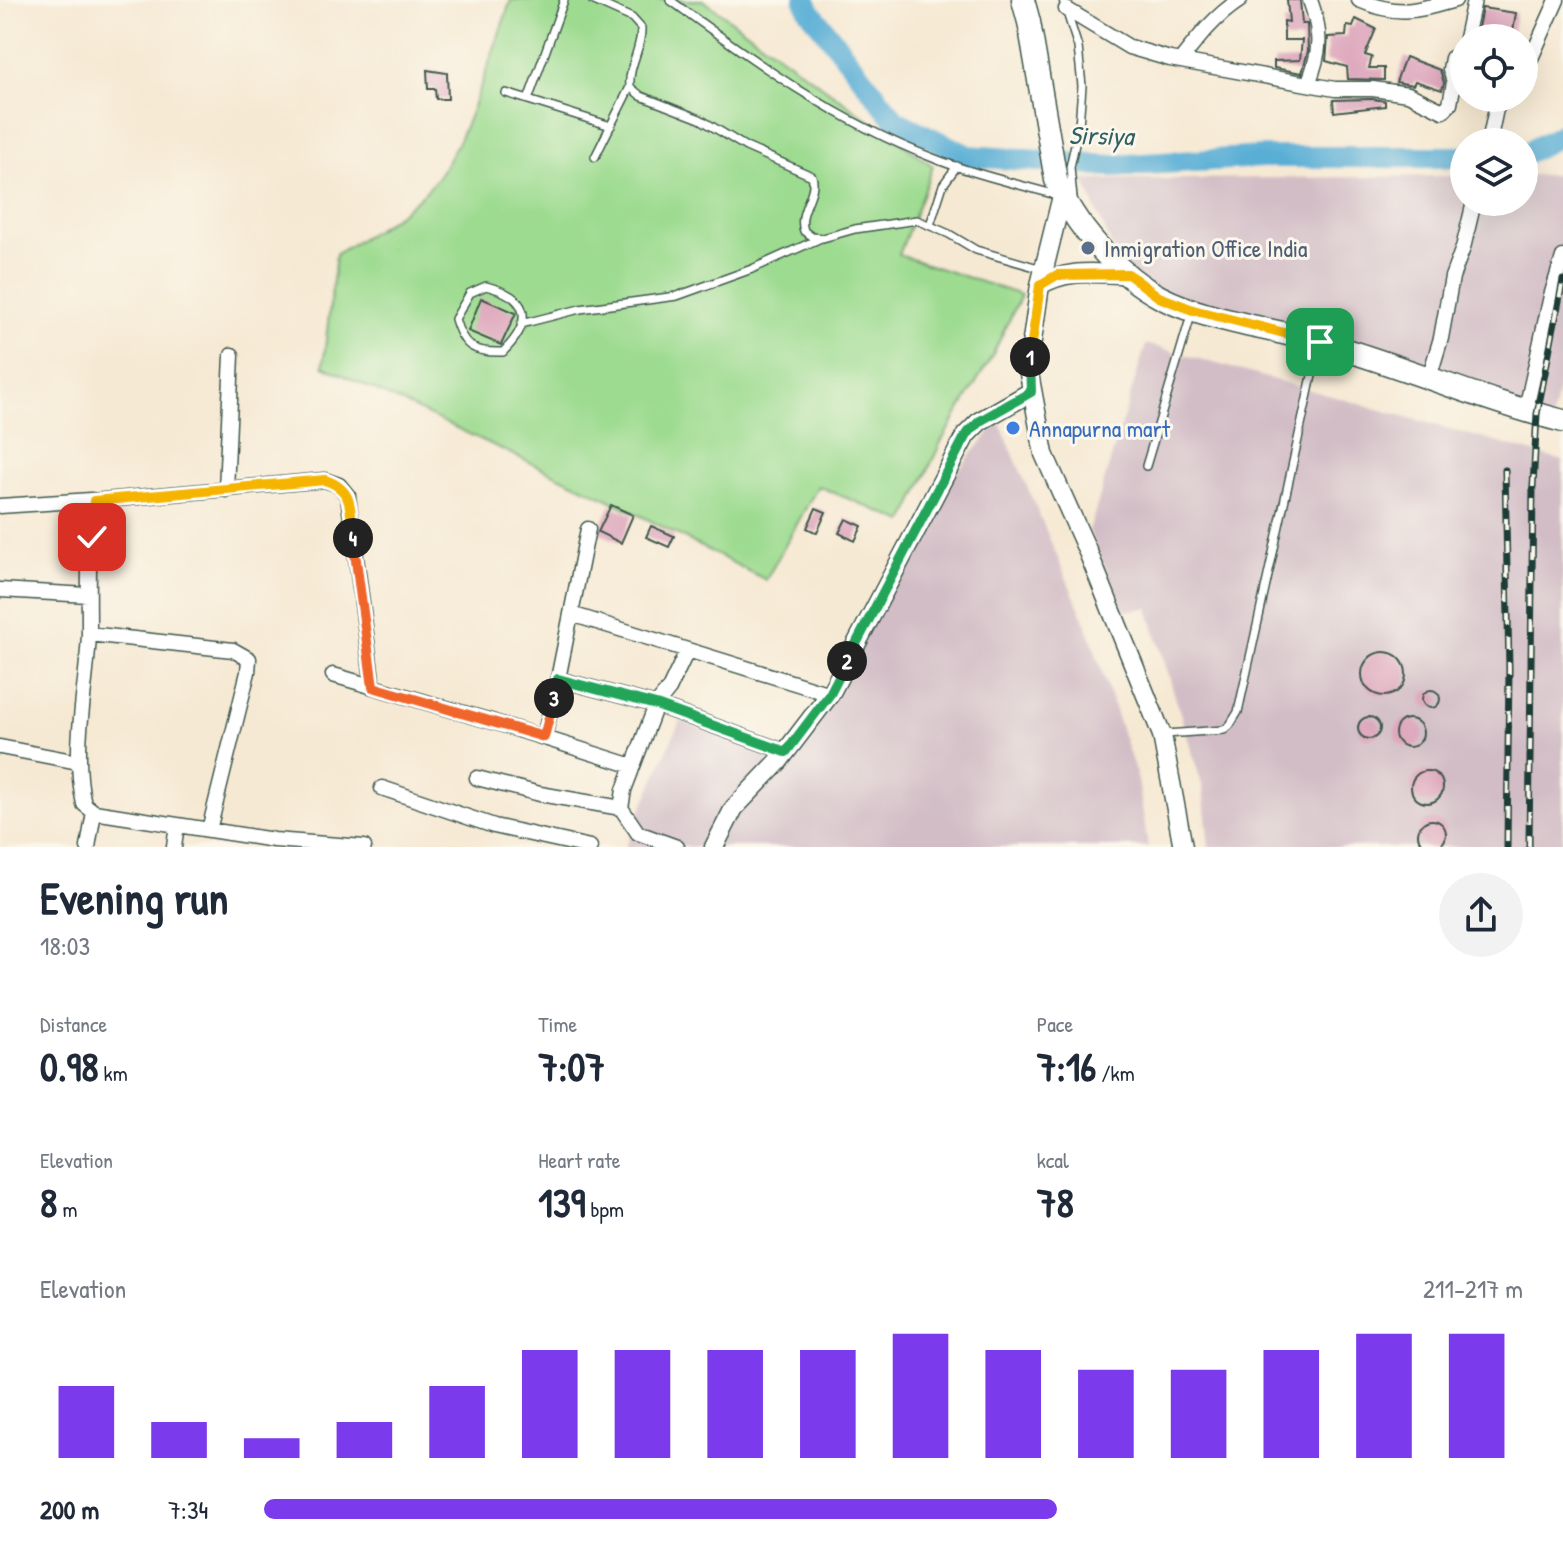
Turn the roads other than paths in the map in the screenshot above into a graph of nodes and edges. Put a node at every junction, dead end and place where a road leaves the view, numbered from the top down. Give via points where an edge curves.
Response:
1 (564, 0) edge
2 (592, 0) edge
3 (670, 0) edge
4 (1023, 0) edge
5 (1240, 0) edge
6 (1310, 0) edge
7 (1359, 0) edge
8 (1455, 0) edge
9 (1474, 0) edge
10 (1557, 0) edge
11 (1065, 5) edge
12 (1469, 24) edge
13 (1538, 43) edge
14 (1180, 61) junction
15 (1308, 84) junction
16 (630, 87) junction
17 (506, 93) dead end
18 (528, 100) junction
19 (1450, 104) edge
20 (611, 126) junction
21 (595, 157) dead end
22 (957, 166) junction
23 (1063, 181) junction
24 (1471, 216) edge
25 (930, 225) junction
26 (823, 238) junction
27 (1563, 257) edge
28 (1128, 274) junction
29 (1042, 277) junction
30 (1193, 310) junction
31 (521, 324) junction
32 (1320, 342) junction
33 (232, 355) dead end
34 (1429, 378) junction
35 (1031, 392) junction
36 (1526, 409) junction
37 (1563, 421) edge
38 (1146, 466) dead end
39 (226, 490) junction
40 (94, 501) junction
41 (0, 506) edge
42 (588, 529) dead end
43 (0, 590) edge
44 (88, 595) junction
45 (571, 614) junction
46 (89, 634) junction
47 (687, 651) junction
48 (333, 675) dead end
49 (558, 679) junction
50 (373, 687) junction
51 (830, 694) junction
52 (656, 705) junction
53 (1162, 735) junction
54 (544, 737) junction
55 (0, 747) edge
56 (786, 752) junction
57 (78, 762) junction
58 (633, 766) junction
59 (477, 778) dead end
60 (382, 788) dead end
61 (621, 808) junction
62 (94, 812) junction
63 (177, 825) junction
64 (209, 830) junction
65 (274, 844) edge
66 (88, 847) edge
67 (174, 847) edge
68 (364, 847) edge
69 (590, 847) edge
70 (677, 847) edge
71 (714, 847) edge
72 (1183, 847) edge

1 - 18 lane
2 - 16 lane via 632,18 641,28
3 - 22 lane via 826,108
4 - 23 main road
5 - 14 street
6 - 15 street via 1317,18 1319,57
7 - 8 street via 1403,12
9 - 12 street
10 - 13 street
11 - 14 street via 1129,47
11 - 23 lane via 1078,47 1082,86 1079,126
14 - 15 street
15 - 19 street via 1408,94 1443,111
16 - 20 lane
16 - 26 lane via 812,176 815,184 802,228
17 - 18 lane
18 - 20 lane
20 - 21 lane
22 - 23 lane
22 - 25 lane via 943,185
23 - 28 main road via 1075,218
23 - 29 street
24 - 34 street
25 - 26 lane via 917,220 887,223
25 - 29 lane
26 - 31 lane via 677,296 580,309
27 - 36 street
28 - 29 street
28 - 30 main road via 1159,297
29 - 35 street via 1028,368
30 - 32 main road
30 - 38 lane
31 - 31 lane via 503,352 485,353 460,336 455,319 470,293 486,286 506,291 519,302
32 - 34 main road
32 - 53 lane via 1238,712 1224,730
33 - 39 street
34 - 36 main road
35 - 51 street via 966,435
35 - 53 street via 1044,454
36 - 37 main road
39 - 40 street
39 - 50 street via 325,480 348,496
40 - 41 street
40 - 44 street
42 - 45 street
43 - 44 street
44 - 46 street
45 - 47 street
45 - 49 street
46 - 57 street
46 - 64 street via 233,650 249,659
47 - 51 street
47 - 52 street
48 - 50 street
49 - 52 street
49 - 54 street
50 - 54 street
51 - 56 street
52 - 56 street
52 - 58 street
53 - 72 street
54 - 58 street
55 - 57 street
56 - 71 street via 734,808
57 - 62 street via 84,804
58 - 61 street
59 - 61 street
60 - 69 street via 494,826
61 - 70 street via 638,833
62 - 63 street
62 - 66 street
63 - 64 street
63 - 67 street
64 - 65 street
65 - 68 street

